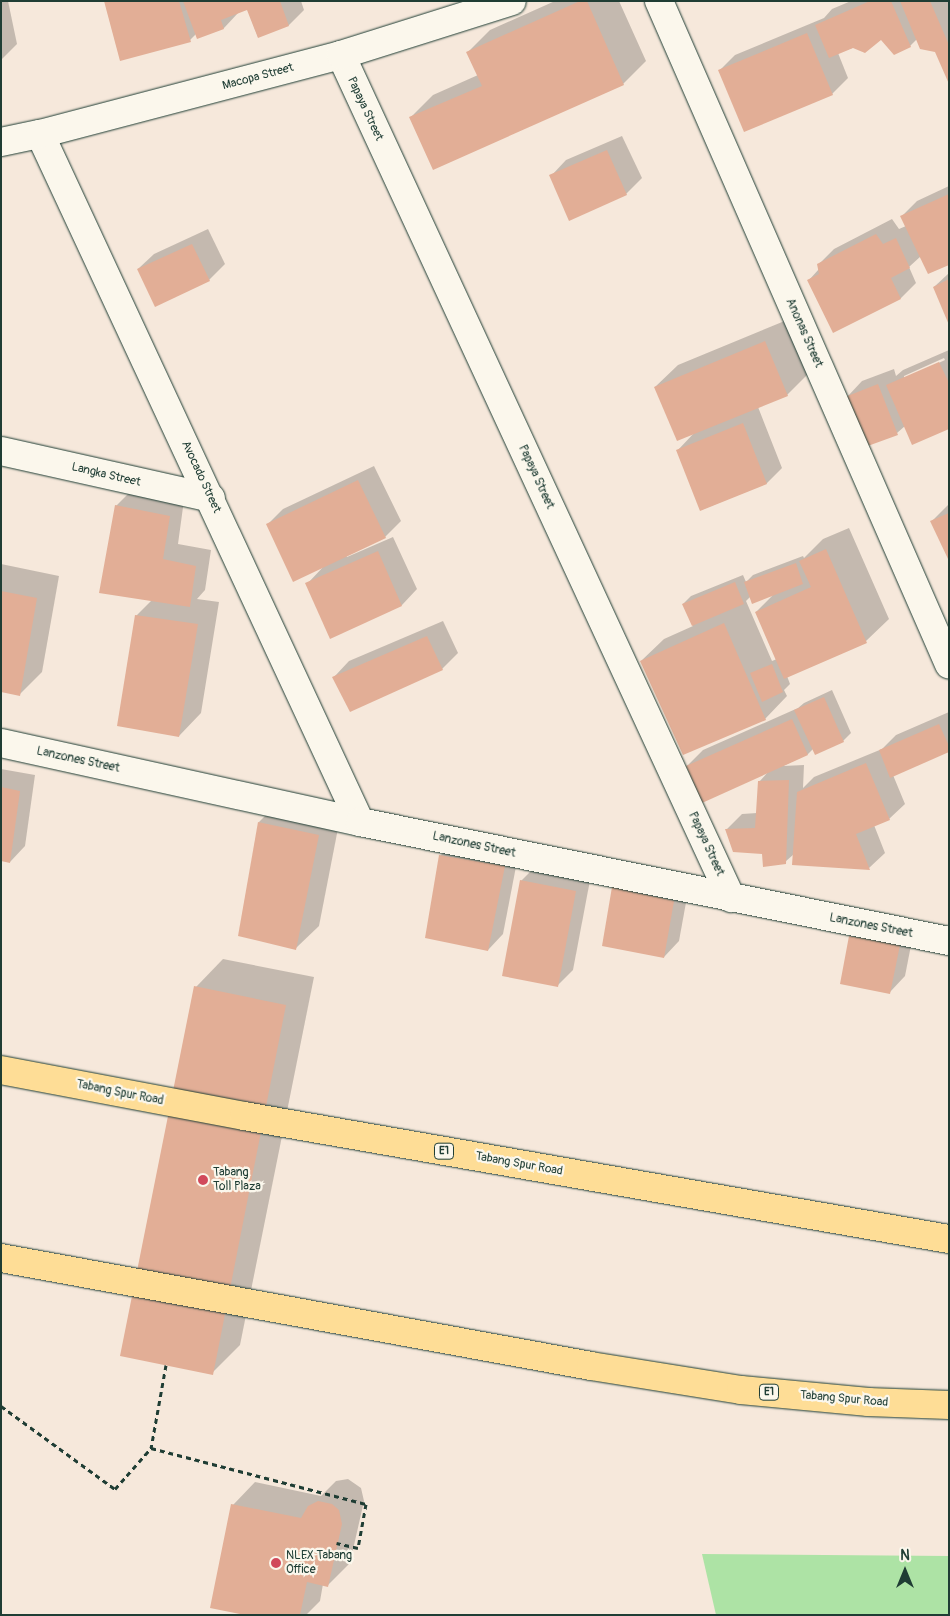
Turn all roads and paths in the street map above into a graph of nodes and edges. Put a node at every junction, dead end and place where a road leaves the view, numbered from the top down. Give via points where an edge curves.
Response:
1 (512, 1) edge
2 (659, 1) edge
3 (340, 55) junction
4 (40, 134) junction
5 (1, 142) edge
6 (1, 451) edge
7 (211, 498) junction
8 (949, 664) edge
9 (1, 743) edge
10 (360, 822) junction
11 (731, 898) junction
12 (949, 941) edge
13 (1, 1070) edge
14 (949, 1239) edge
15 (1, 1258) edge
16 (166, 1366) dead end
17 (949, 1405) edge
18 (1, 1406) edge
19 (151, 1448) junction
20 (337, 1543) dead end

1 - 3 street, Macopa Street
2 - 8 street, Anonas Street
3 - 4 street, Macopa Street
3 - 11 street, Papaya Street
4 - 5 street, Macopa Street
4 - 7 street, Avocado Street
6 - 7 street, Langka Street
7 - 10 street, Avocado Street
9 - 10 street, Lanzones Street
10 - 11 street, Lanzones Street
11 - 12 street, Lanzones Street
13 - 14 highway, Tabang Spur Road / E1 via 244,1116
15 - 17 highway, Tabang Spur Road / E1 via 591,1366 741,1390 868,1402
16 - 19 path
18 - 19 path via 115,1490
19 - 20 path via 366,1504 358,1548

